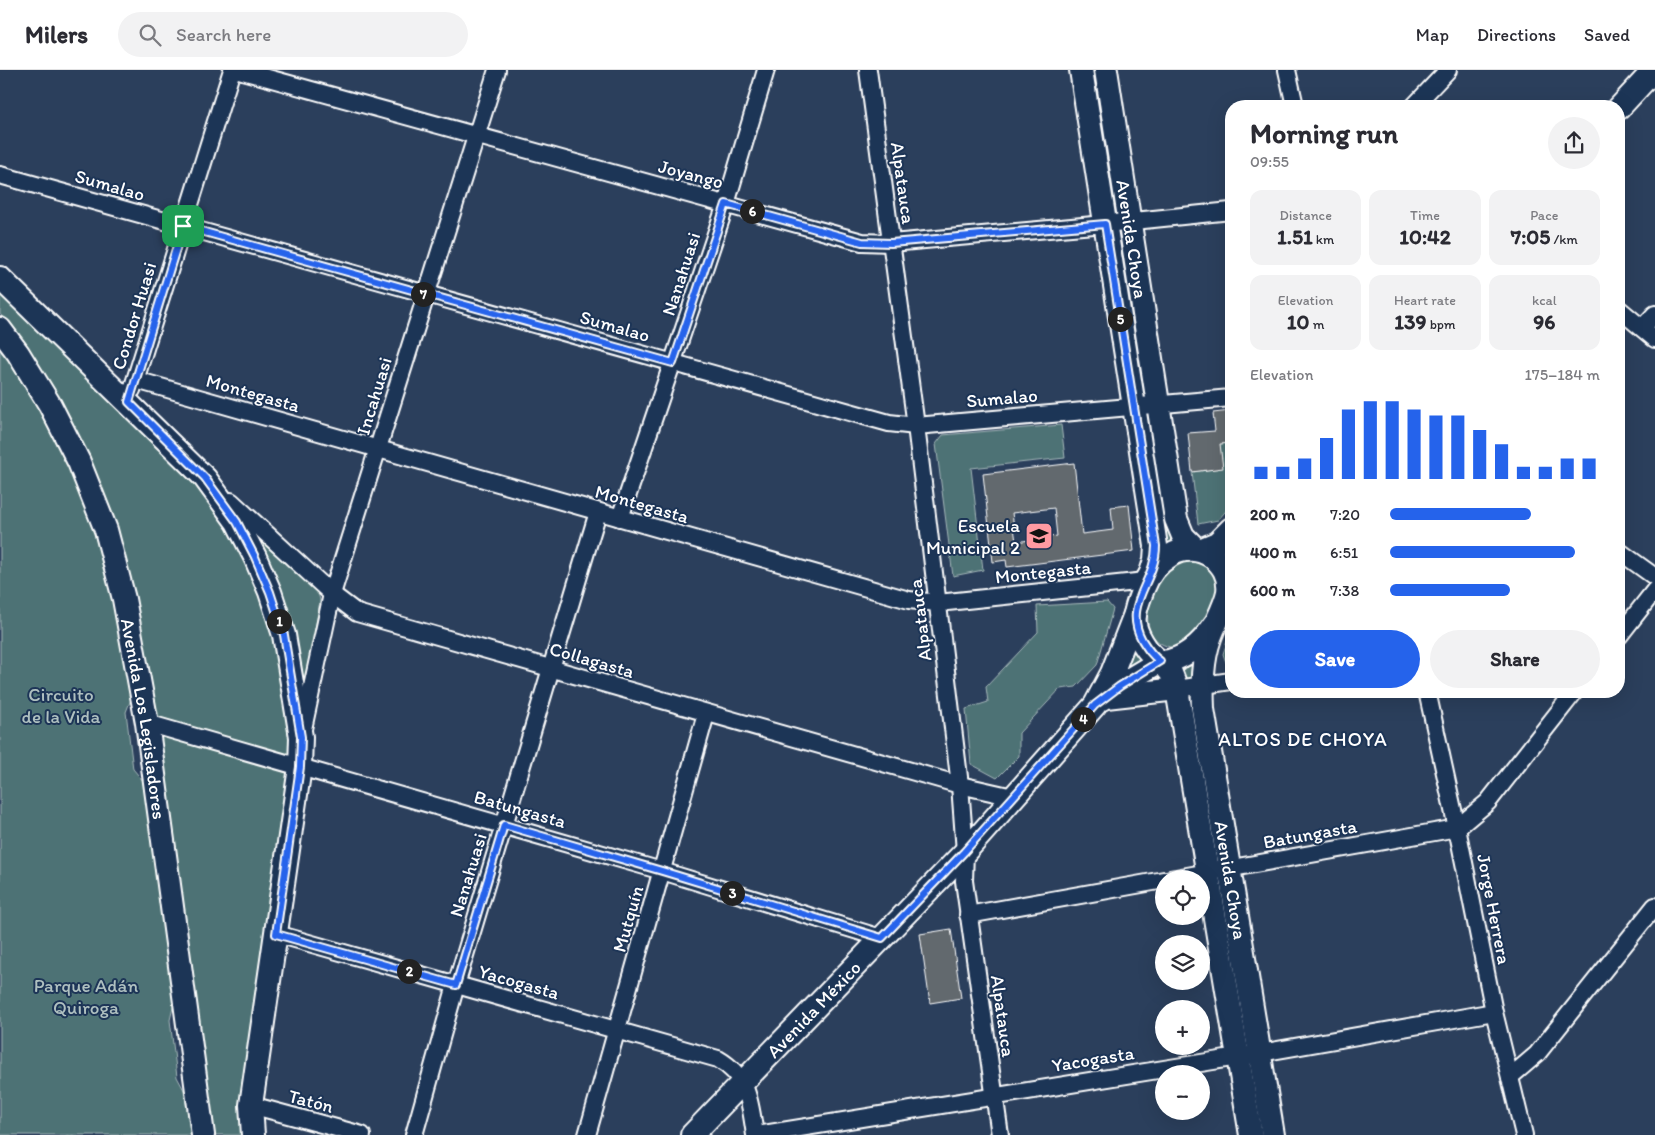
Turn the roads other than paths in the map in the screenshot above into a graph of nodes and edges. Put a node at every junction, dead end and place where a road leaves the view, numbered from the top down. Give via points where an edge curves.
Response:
1 (232, 70) edge
2 (239, 70) edge
3 (497, 70) edge
4 (766, 70) edge
5 (868, 70) edge
6 (1081, 70) edge
7 (1106, 70) edge
8 (1287, 70) edge
9 (1448, 70) edge
10 (1654, 70) edge
11 (1294, 100) edge
12 (1420, 100) edge
13 (1625, 101) edge
14 (476, 136) junction
15 (0, 175) edge
16 (726, 204) junction
17 (1225, 212) edge
18 (1129, 221) junction
19 (1105, 224) junction
20 (183, 226) junction
21 (891, 243) junction
22 (0, 278) edge
23 (427, 294) junction
24 (1625, 314) edge
25 (1655, 314) edge
26 (1642, 328) junction
27 (0, 329) edge
28 (1655, 339) edge
29 (673, 363) junction
30 (136, 380) junction
31 (1225, 398) edge
32 (129, 402) junction
33 (1158, 404) junction
34 (1134, 406) junction
35 (916, 426) junction
36 (378, 449) junction
37 (205, 478) junction
38 (598, 512) junction
39 (620, 518) junction
40 (1225, 535) edge
41 (1198, 549) junction
42 (1625, 555) edge
43 (1225, 575) edge
44 (1148, 577) junction
45 (1655, 577) edge
46 (1655, 590) edge
47 (332, 594) junction
48 (1225, 598) edge
49 (938, 603) junction
50 (1135, 614) junction
51 (1215, 624) junction
52 (1625, 628) edge
53 (1161, 661) junction
54 (550, 669) junction
55 (1225, 682) edge
56 (1202, 685) junction
57 (1177, 689) junction
58 (1429, 698) edge
59 (1570, 698) edge
60 (1100, 701) junction
61 (706, 714) junction
62 (147, 723) junction
63 (301, 737) junction
64 (300, 767) junction
65 (960, 786) junction
66 (1013, 798) junction
67 (504, 825) junction
68 (1457, 828) junction
69 (964, 852) junction
70 (1229, 869) junction
71 (1207, 870) edge
72 (662, 871) junction
73 (1210, 872) edge
74 (1155, 882) edge
75 (1210, 890) edge
76 (1655, 906) edge
77 (968, 916) junction
78 (276, 934) junction
79 (882, 938) junction
80 (456, 985) junction
81 (1494, 1012) junction
82 (617, 1030) junction
83 (1260, 1053) junction
84 (1238, 1057) junction
85 (1510, 1077) junction
86 (744, 1082) junction
87 (994, 1095) junction
88 (250, 1106) junction
89 (203, 1135) edge
90 (253, 1135) edge
91 (362, 1135) edge
92 (414, 1135) edge
93 (587, 1135) edge
94 (692, 1135) edge
95 (756, 1135) edge
96 (1000, 1135) edge
97 (1251, 1135) edge
98 (1273, 1135) edge
99 (1524, 1135) edge

1 - 20 street, Condor Huasi
2 - 14 street, Joyango
3 - 14 street, Incahuasi
4 - 16 street, Nanahuasi
5 - 21 street, Alpatauca
6 - 19 main road, Avenida Choya
7 - 18 main road, Avenida Choya
8 - 11 street
9 - 12 street
10 - 13 main road
14 - 16 street, Joyango
14 - 23 street, Incahuasi
15 - 20 street, Sumalao
16 - 21 street, Joyango via 862,242
16 - 29 street, Nanahuasi
17 - 18 street, Joyango
18 - 19 street, Joyango
18 - 33 main road, Avenida Choya
19 - 21 street, Joyango
19 - 34 main road, Avenida Choya
20 - 23 street, Sumalao
20 - 30 street, Condor Huasi
21 - 35 street, Alpatauca
22 - 32 main road
23 - 29 street, Sumalao
23 - 36 street, Incahuasi
24 - 26 street
25 - 26 street
26 - 28 street
27 - 62 main road, Avenida Los Legisladores via 50,405 79,462 106,530 124,599
29 - 35 street, Sumalao via 889,424
29 - 39 street, Nanahuasi
30 - 32 street, Condor Huasi
30 - 36 street, Montegasta
31 - 33 street, Sumalao
32 - 37 main road
33 - 34 street, Sumalao
33 - 41 main road, Avenida Choya via 1176,519 1182,536
34 - 35 street, Sumalao
34 - 44 main road, Avenida Choya via 1156,546 1155,560
35 - 49 street, Alpatauca
36 - 38 street, Montegasta
36 - 47 street, Incahuasi
37 - 47 street, Collagasta
37 - 63 main road via 237,522 270,592 284,635
38 - 39 street, Montegasta
38 - 54 street, Nanahuasi
39 - 49 street, Montegasta via 909,600
40 - 41 main road via 1217,543
41 - 43 main road via 1209,554
41 - 44 main road via 1183,549 1175,553
42 - 45 street
44 - 49 street, Montegasta
44 - 50 main road
46 - 52 street
47 - 54 street, Collagasta via 357,614
47 - 63 street, Incahuasi
48 - 51 main road
49 - 65 street, Alpatauca
50 - 53 main road via 1139,635
50 - 60 main road, Avenida México
51 - 53 main road via 1191,650 1177,658
51 - 56 main road, Avenida Choya via 1207,649
53 - 57 main road, Avenida Choya via 1171,673
53 - 60 main road, Avenida México
54 - 61 street, Collagasta
54 - 67 street, Nanahuasi
55 - 56 street
56 - 57 street
56 - 70 main road, Avenida Choya
57 - 60 main road
57 - 71 main road, Avenida Choya
58 - 68 street, Jorge Herrera
59 - 68 street via 1488,802
60 - 66 main road, Avenida México
61 - 65 street, Collagasta
61 - 72 street, Mutquín
62 - 64 street, Batungasta
62 - 89 main road, Avenida Los Legisladores
63 - 64 main road
64 - 67 street, Batungasta
64 - 78 main road
65 - 66 street, Collagasta
65 - 69 street, Alpatauca
66 - 69 main road, Avenida México
67 - 72 street, Batungasta
67 - 80 street, Nanahuasi
68 - 70 street, Batungasta
68 - 81 street, Jorge Herrera
69 - 77 street, Alpatauca
69 - 79 main road, Avenida México
70 - 73 street, Batungasta
70 - 83 main road, Avenida Choya
72 - 79 street, Batungasta
72 - 82 street, Mutquín
74 - 77 street
75 - 84 main road, Avenida Choya
76 - 85 street via 1537,1054
77 - 87 street, Alpatauca
78 - 80 street, Yacogasta
78 - 88 main road
79 - 86 main road, Avenida México
80 - 82 street, Yacogasta
80 - 92 street, Nanahuasi
81 - 83 street, Yacogasta
81 - 85 street, Jorge Herrera
82 - 86 street, Yacogasta via 718,1059
82 - 93 street, Mutquín
83 - 84 street, Yacogasta
83 - 98 main road, Avenida Choya
84 - 87 street, Yacogasta
84 - 97 main road, Avenida Choya
85 - 99 street, Jorge Herrera
86 - 94 main road, Avenida México
86 - 95 street
87 - 95 street, Yacogasta
87 - 96 street, Alpatauca
88 - 90 main road
88 - 91 street, Tatón

